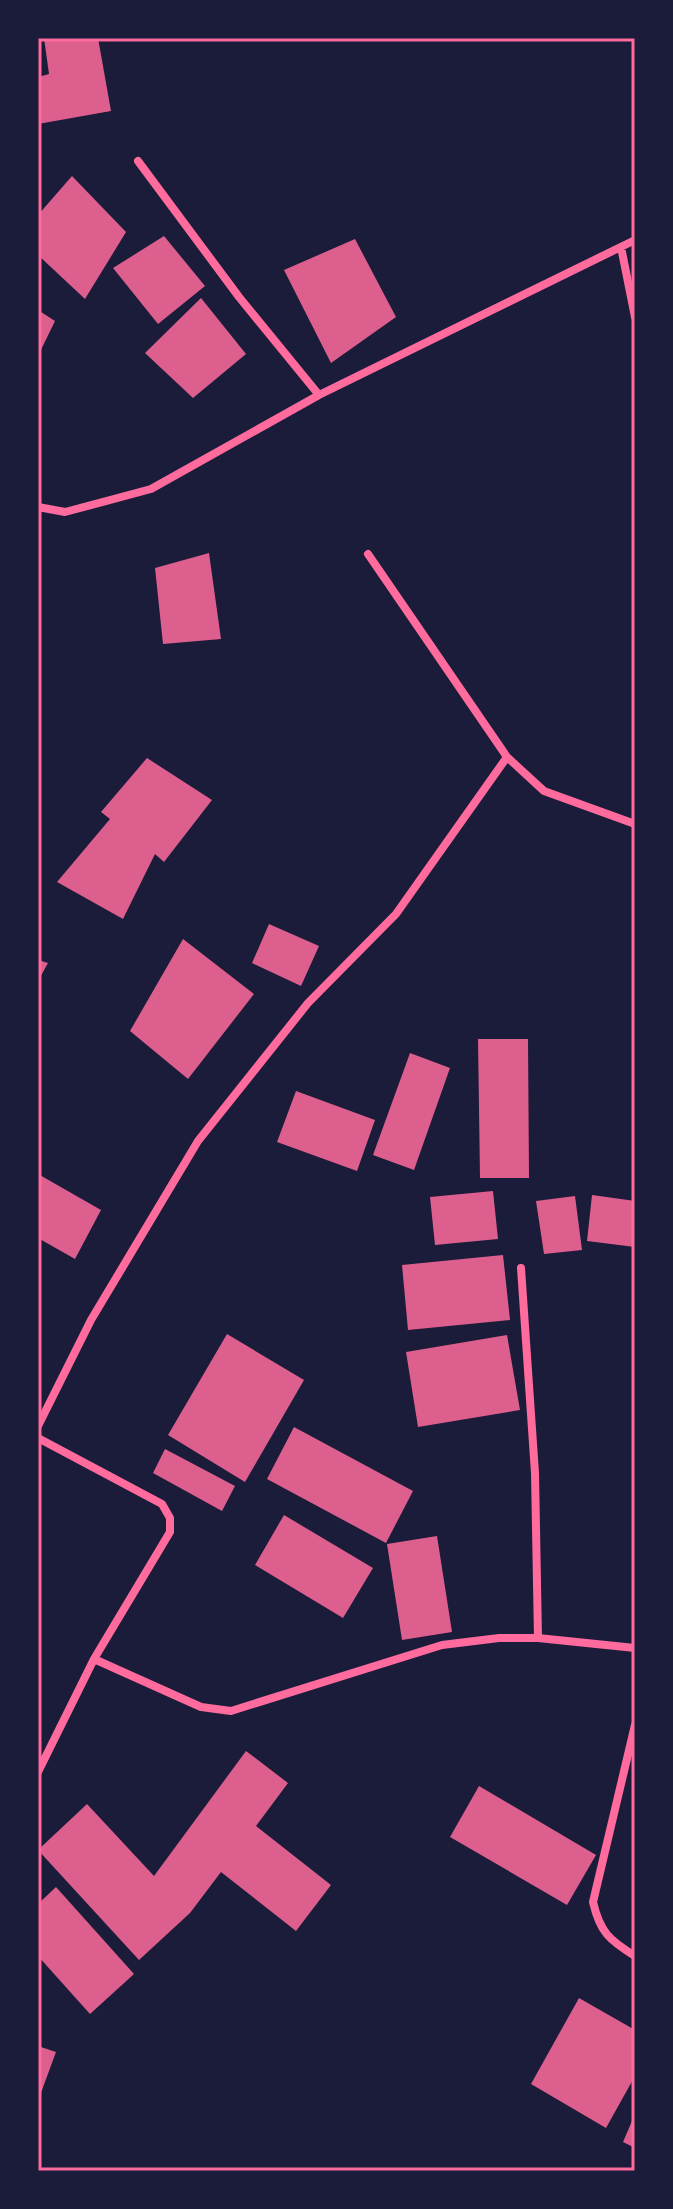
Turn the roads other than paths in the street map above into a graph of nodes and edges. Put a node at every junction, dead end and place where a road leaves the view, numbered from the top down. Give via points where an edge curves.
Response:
1 (138, 161) dead end
2 (635, 240) edge
3 (621, 247) junction
4 (635, 317) edge
5 (319, 395) junction
6 (38, 507) edge
7 (368, 554) dead end
8 (507, 757) junction
9 (635, 824) edge
10 (521, 1268) dead end
11 (38, 1426) edge
12 (38, 1438) edge
13 (538, 1638) junction
14 (635, 1648) edge
15 (94, 1659) junction
16 (635, 1725) edge
17 (38, 1772) edge
18 (635, 1956) edge

1 - 5 street
2 - 3 street
3 - 4 street
3 - 5 street
5 - 6 street via 151,489 65,512
7 - 8 street
8 - 9 street via 544,791
8 - 11 street via 396,914 308,1003 198,1141 91,1320
10 - 13 street via 535,1473
12 - 15 street via 162,1504 170,1518 170,1532
13 - 14 street
13 - 15 street via 442,1645 231,1711 201,1707
15 - 17 street
16 - 18 street via 593,1902 598,1923 612,1942

